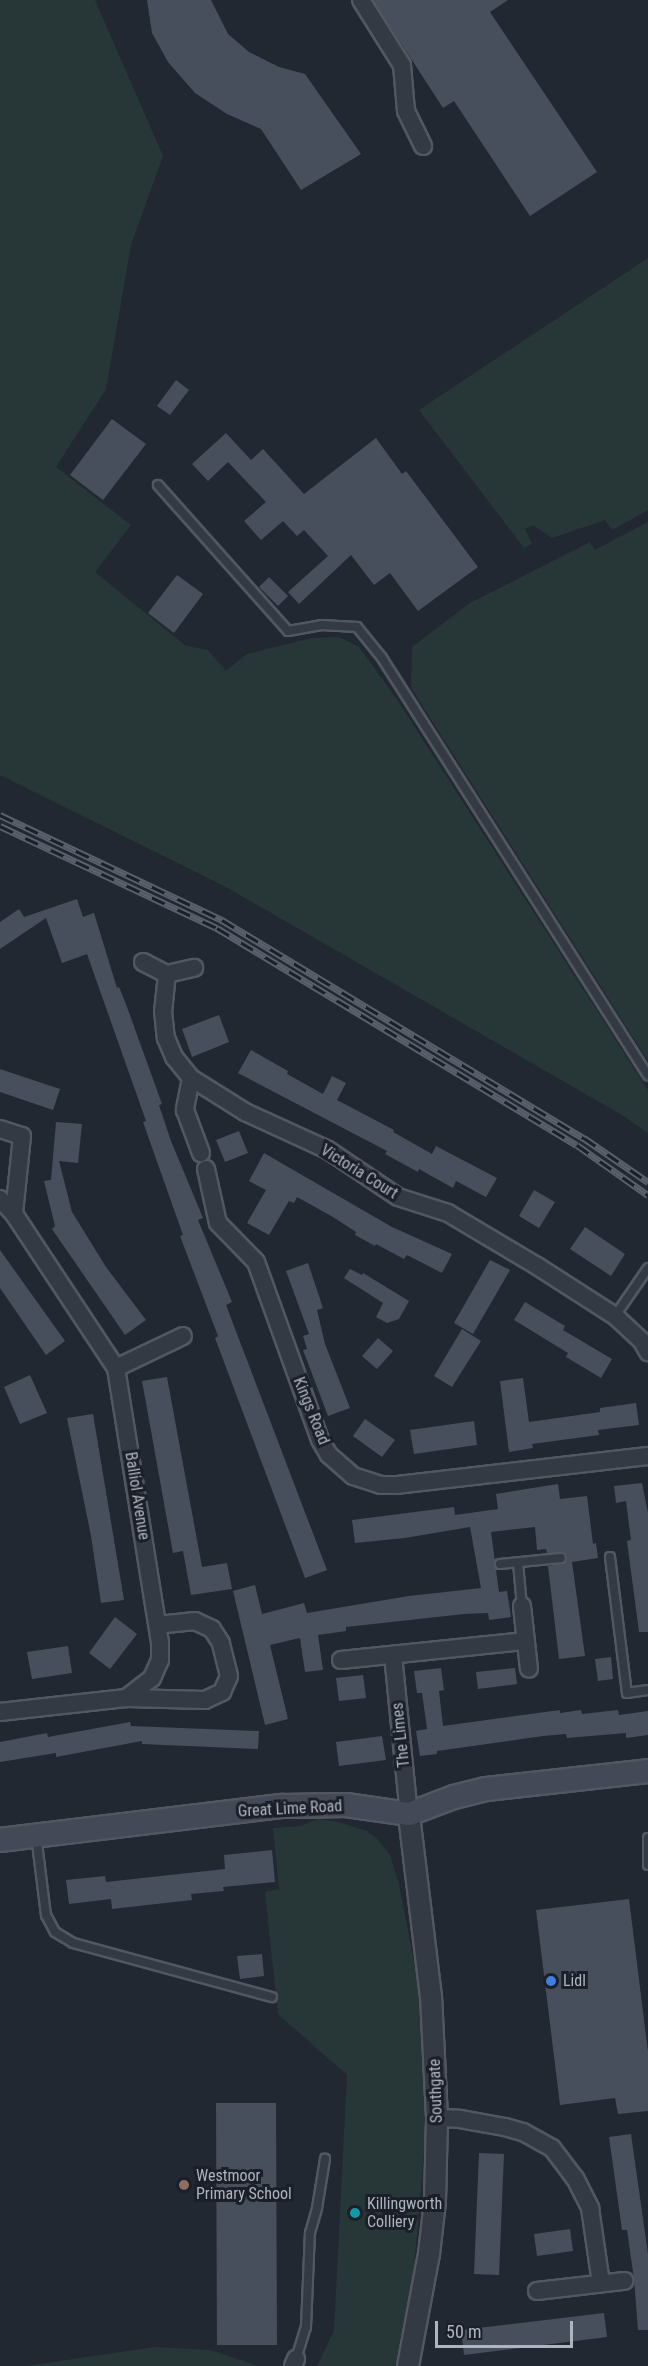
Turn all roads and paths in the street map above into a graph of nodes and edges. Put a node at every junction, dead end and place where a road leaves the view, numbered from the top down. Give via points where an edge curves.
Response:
1 (361, 0) edge
2 (423, 146) dead end
3 (158, 485) dead end
4 (143, 962) dead end
5 (194, 968) dead end
6 (167, 974) junction
7 (648, 1075) edge
8 (191, 1078) junction
9 (0, 1129) edge
10 (201, 1153) dead end
11 (206, 1169) dead end
12 (0, 1199) edge
13 (14, 1214) junction
14 (648, 1268) edge
15 (615, 1316) junction
16 (183, 1336) dead end
17 (648, 1352) edge
18 (116, 1368) junction
19 (648, 1456) edge
20 (610, 1557) dead end
21 (561, 1558) dead end
22 (518, 1563) junction
23 (500, 1564) dead end
24 (522, 1606) joint
25 (158, 1625) junction
26 (526, 1641) junction
27 (393, 1655) junction
28 (340, 1660) dead end
29 (529, 1669) dead end
30 (648, 1690) edge
31 (126, 1698) junction
32 (0, 1712) edge
33 (648, 1771) edge
34 (409, 1814) junction
35 (36, 1835) junction
36 (648, 1838) edge
37 (0, 1840) edge
38 (648, 1865) edge
39 (272, 1997) dead end
40 (437, 2118) junction
41 (324, 2159) dead end
42 (624, 2281) dead end
43 (601, 2283) junction
44 (537, 2291) dead end
45 (294, 2363) edge
46 (408, 2366) edge

1 - 2 street via 402,66 409,123
3 - 7 lane via 288,631 321,624 357,627 382,658
4 - 6 street
5 - 6 street
6 - 8 street, Victoria Court via 162,1011 166,1038 174,1057
8 - 10 street via 185,1110
8 - 15 street, Victoria Court via 245,1112 328,1150 398,1197 448,1213
9 - 13 street via 22,1136
11 - 19 street, Kings Road via 218,1223 256,1262 320,1440 329,1455 353,1476 381,1485 398,1485
12 - 13 street, Balliol Avenue
13 - 18 street, Balliol Avenue
14 - 15 lane
15 - 17 street, Victoria Court via 642,1341
16 - 18 street
18 - 25 street, Balliol Avenue
20 - 30 lane via 627,1693
21 - 22 lane
22 - 23 lane
22 - 24 lane
24 - 26 street
25 - 31 street, Balliol Avenue via 160,1660 152,1678
25 - 31 street via 195,1622 212,1629 221,1644 229,1676 222,1692 204,1700
26 - 27 street
26 - 29 street
27 - 28 street
27 - 34 street, The Limes
31 - 32 street
33 - 34 main road, Great Lime Road via 486,1790
34 - 35 main road, Great Lime Road via 318,1804
34 - 40 street, Southgate via 431,1997
35 - 37 main road, Great Lime Road
35 - 39 lane via 46,1915 55,1932 73,1943
36 - 38 lane
40 - 43 street via 505,2127 552,2148 575,2178 590,2208
40 - 46 street, Southgate via 429,2254
41 - 45 lane via 310,2233 306,2327
42 - 43 street
43 - 44 street

